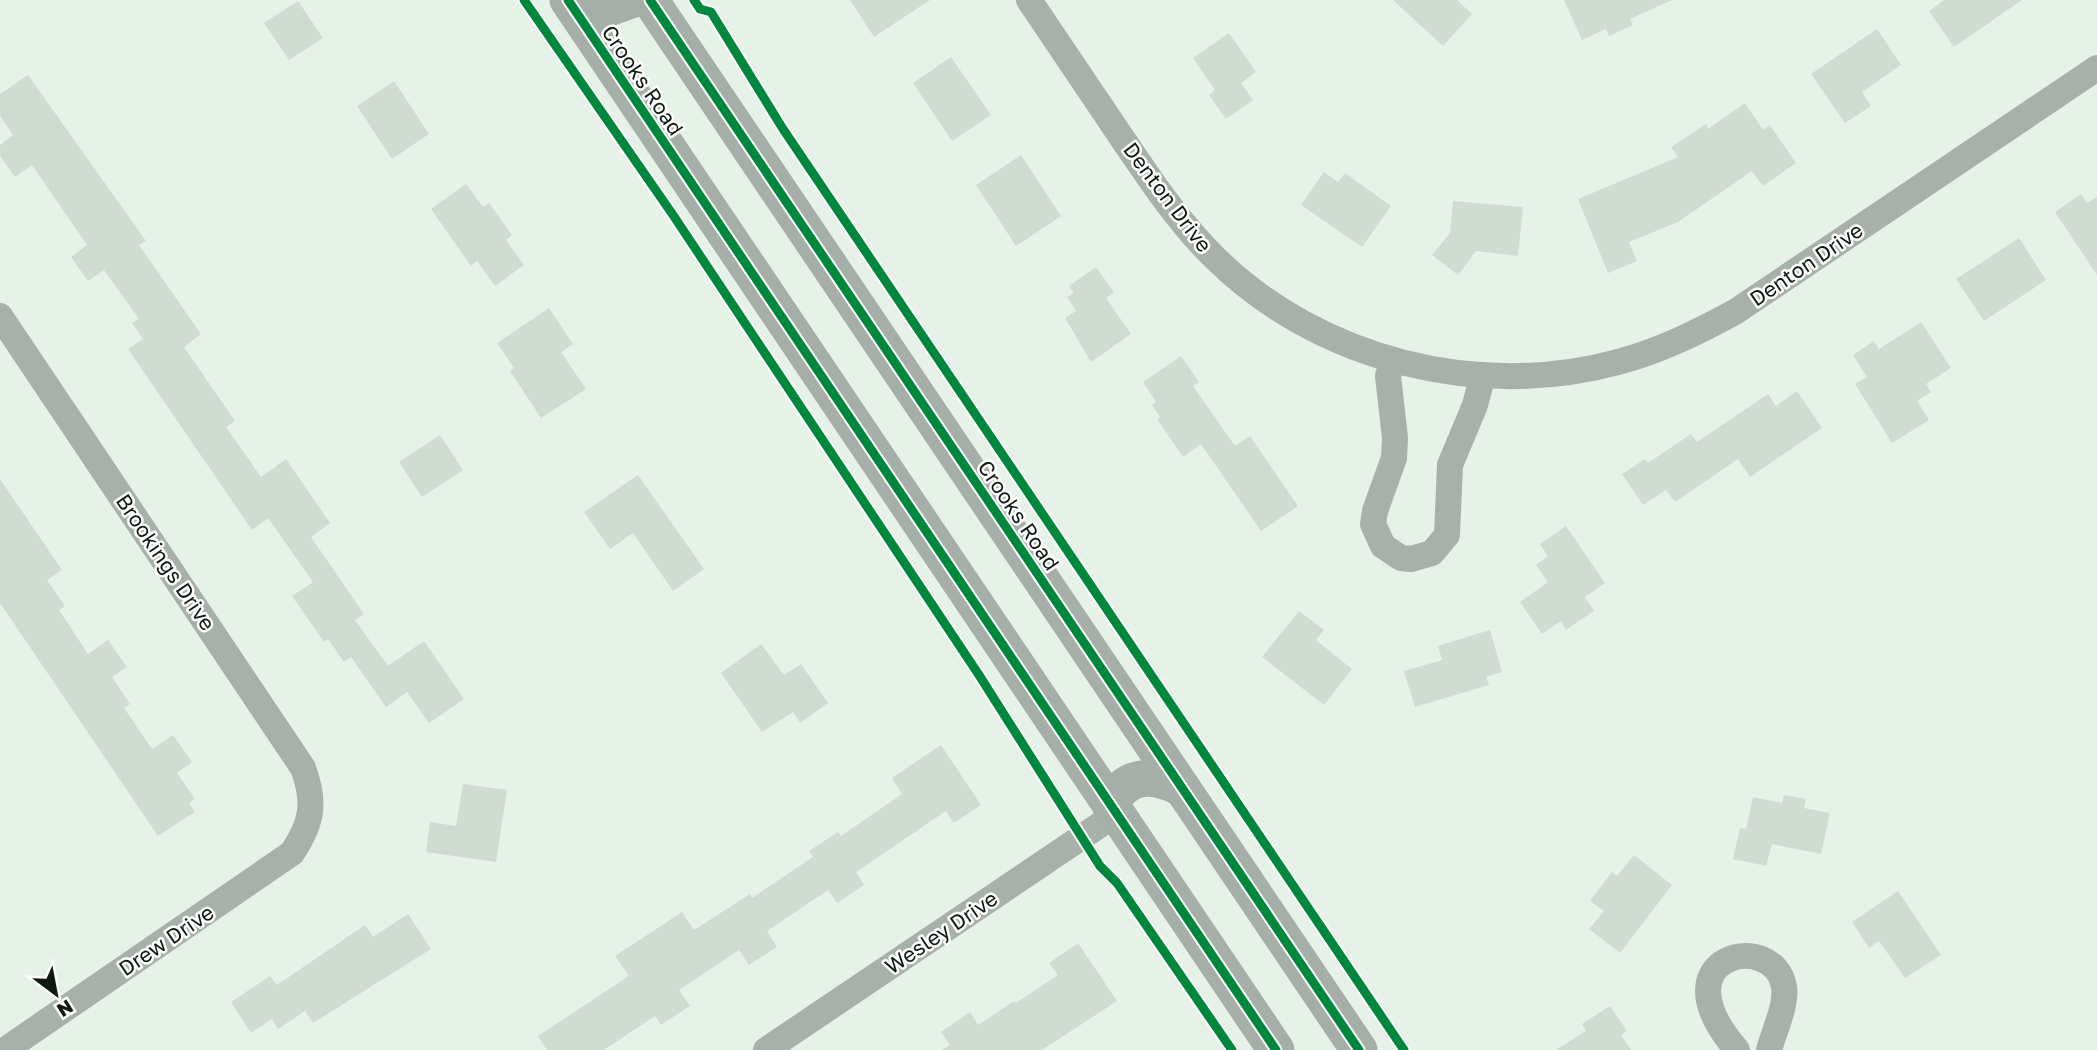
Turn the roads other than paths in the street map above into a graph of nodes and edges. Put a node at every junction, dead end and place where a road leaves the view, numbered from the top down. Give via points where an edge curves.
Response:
1 (631, 0) edge
2 (650, 0) edge
3 (1029, 0) edge
4 (571, 4) edge
5 (2097, 68) edge
6 (0, 316) edge
7 (1393, 360) junction
8 (1482, 375) junction
9 (1181, 788) junction
10 (1113, 809) junction
11 (312, 816) joint
12 (5, 1050) edge
13 (766, 1050) edge
14 (1276, 1050) edge
15 (1359, 1050) edge
16 (1737, 1050) edge
17 (1769, 1050) edge

1 - 4 main road via 600,11
2 - 9 main road, Crooks Road
3 - 7 street, Denton Drive via 1162,196 1217,260 1253,291 1310,327
4 - 10 main road, Crooks Road
5 - 8 street, Denton Drive via 1697,333 1618,362 1577,371
6 - 11 street, Brookings Drive via 303,768
7 - 8 street, Denton Drive
7 - 8 street via 1388,376 1394,458 1373,524 1382,546 1401,558 1432,553 1447,535 1450,465
9 - 10 main road via 1147,776 1124,785
9 - 15 main road, Crooks Road
10 - 13 street, Wesley Drive
10 - 14 main road, Crooks Road
11 - 12 street, Drew Drive via 292,853 275,866
16 - 17 street via 1709,1009 1707,984 1721,964 1745,955 1771,963 1784,984 1785,997

